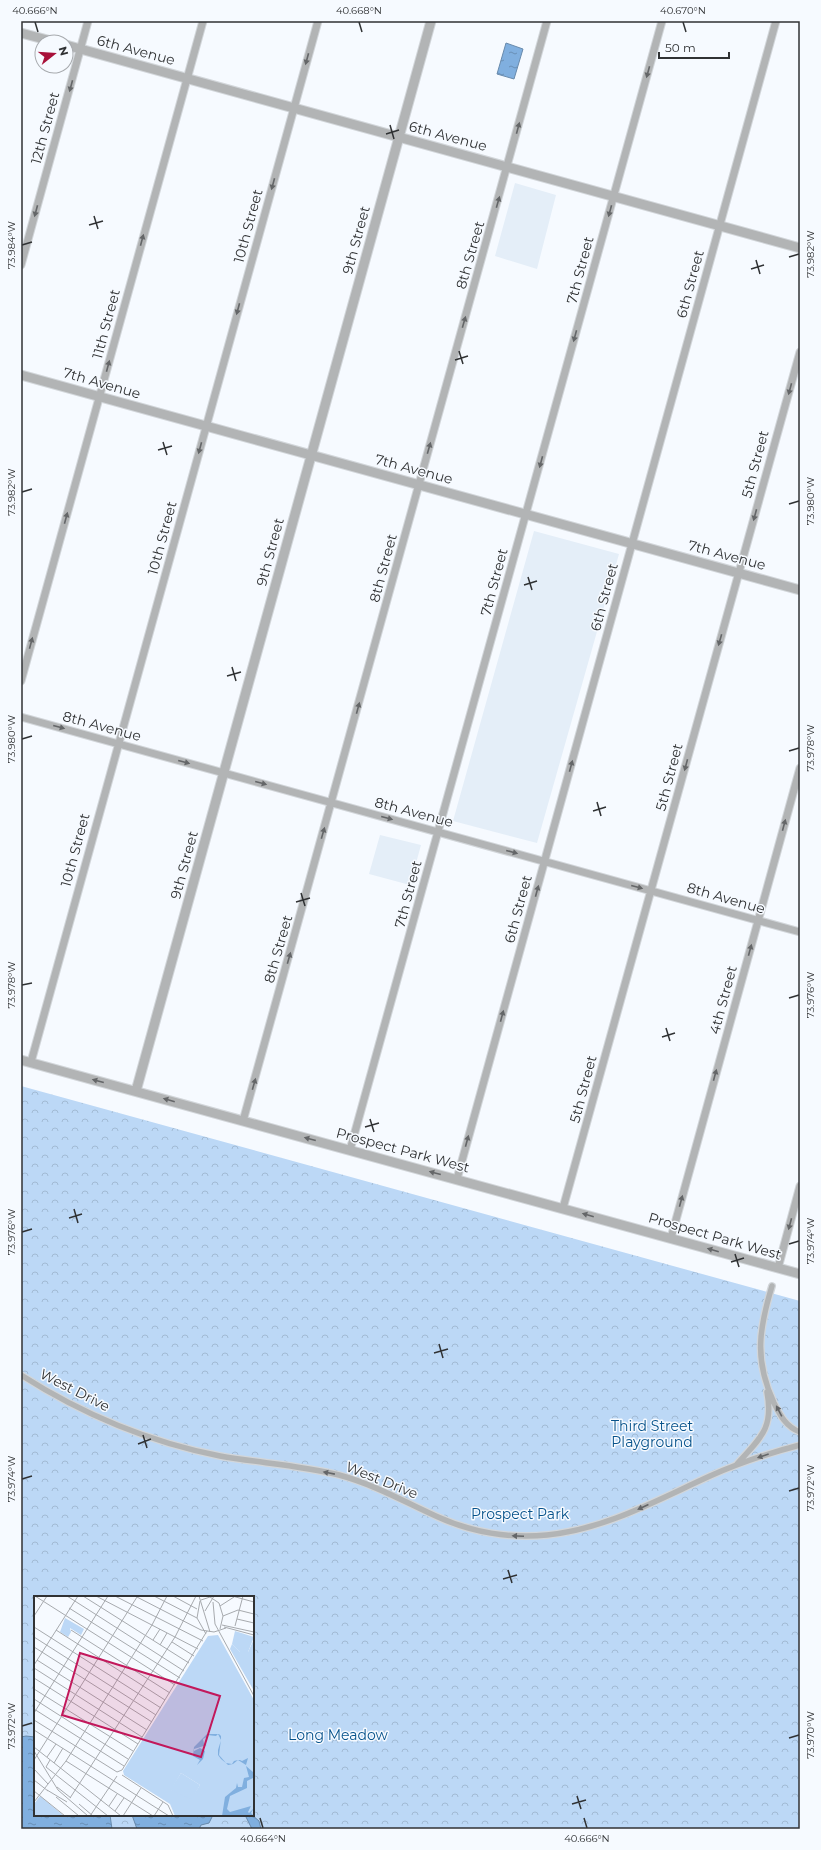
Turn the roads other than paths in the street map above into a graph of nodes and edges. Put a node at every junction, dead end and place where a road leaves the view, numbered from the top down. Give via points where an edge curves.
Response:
1 (88, 21) edge
2 (203, 21) edge
3 (318, 21) edge
4 (431, 21) edge
5 (547, 21) edge
6 (662, 21) edge
7 (776, 21) edge
8 (21, 32) edge
9 (34, 36) edge
10 (74, 47) edge
11 (81, 49) junction
12 (187, 78) junction
13 (294, 108) junction
14 (399, 137) junction
15 (508, 166) junction
16 (614, 196) junction
17 (720, 226) junction
18 (800, 248) edge
19 (21, 265) edge
20 (800, 352) edge
21 (21, 374) edge
22 (100, 397) junction
23 (206, 426) junction
24 (311, 455) junction
25 (419, 485) junction
26 (526, 514) junction
27 (632, 544) junction
28 (739, 573) junction
29 (800, 590) edge
30 (21, 681) edge
31 (21, 717) edge
32 (118, 744) junction
33 (800, 768) edge
34 (224, 773) junction
35 (332, 802) junction
36 (438, 832) junction
37 (545, 861) junction
38 (651, 891) junction
39 (758, 920) junction
40 (800, 932) edge
41 (21, 1060) edge
42 (31, 1062) junction
43 (136, 1091) junction
44 (243, 1121) junction
45 (350, 1150) junction
46 (457, 1179) junction
47 (800, 1186) edge
48 (563, 1208) junction
49 (671, 1238) junction
50 (778, 1268) junction
51 (800, 1274) edge
52 (772, 1286) dead end
53 (21, 1375) edge
54 (765, 1384) junction
55 (800, 1432) edge
56 (800, 1445) edge
57 (735, 1466) junction

1 - 11 street, 12th Street
2 - 12 street, 11th Street
3 -> 13 street, 10th Street
4 - 14 street, 9th Street
15 -> 5 street, 8th Street
6 -> 16 street, 7th Street
7 - 17 street, 6th Street
8 - 9 street
10 - 11 street, 6th Avenue
11 - 12 street, 6th Avenue
11 -> 19 street, 12th Street
12 - 13 street, 6th Avenue
22 -> 12 street, 11th Street
13 - 14 street, 6th Avenue
13 -> 23 street, 10th Street
14 - 15 street, 6th Avenue
14 - 24 street, 9th Street
15 - 16 street, 6th Avenue
25 -> 15 street, 8th Street
16 - 17 street, 6th Avenue
16 -> 26 street, 7th Street
17 - 18 street, 6th Avenue
17 - 27 street, 6th Street
20 -> 28 street, 5th Street
21 - 22 street, 7th Avenue
22 - 23 street, 7th Avenue
30 -> 22 street, 11th Street
23 - 24 street, 7th Avenue
23 -> 32 street, 10th Street
24 - 25 street, 7th Avenue
24 - 34 street, 9th Street
25 - 26 street, 7th Avenue
35 -> 25 street, 8th Street
26 - 27 street, 7th Avenue
26 - 36 street, 7th Street
27 - 28 street, 7th Avenue
37 -> 27 street, 6th Street
28 - 29 street, 7th Avenue
28 -> 38 street, 5th Street
31 -> 32 street, 8th Avenue
32 -> 34 street, 8th Avenue
32 - 42 street, 10th Street
39 -> 33 street, 4th Street
34 -> 35 street, 8th Avenue
34 - 43 street, 9th Street
35 -> 36 street, 8th Avenue
44 -> 35 street, 8th Street
36 -> 37 street, 8th Avenue
36 - 45 street, 7th Street
37 -> 38 street, 8th Avenue
46 -> 37 street, 6th Street
38 - 39 street, 8th Avenue
38 - 48 street, 5th Street
39 - 40 street, 8th Avenue
49 -> 39 street, 4th Street
41 - 42 street, Prospect Park West
43 -> 42 street, Prospect Park West
44 -> 43 street, Prospect Park West
45 -> 44 street, Prospect Park West
46 -> 45 street, Prospect Park West
46 - 48 street, Prospect Park West
47 -> 50 street
49 -> 48 street, Prospect Park West
50 -> 49 street, Prospect Park West
50 - 51 street, Prospect Park West
52 - 54 street, West Drive via 760,1348
57 -> 53 street, West Drive via 637,1510 596,1525 546,1535 508,1536 463,1527 339,1475 218,1456 157,1440 74,1406
55 -> 54 street via 783,1420
54 - 57 street, West Drive via 769,1410 765,1431
56 -> 57 street, West Drive

